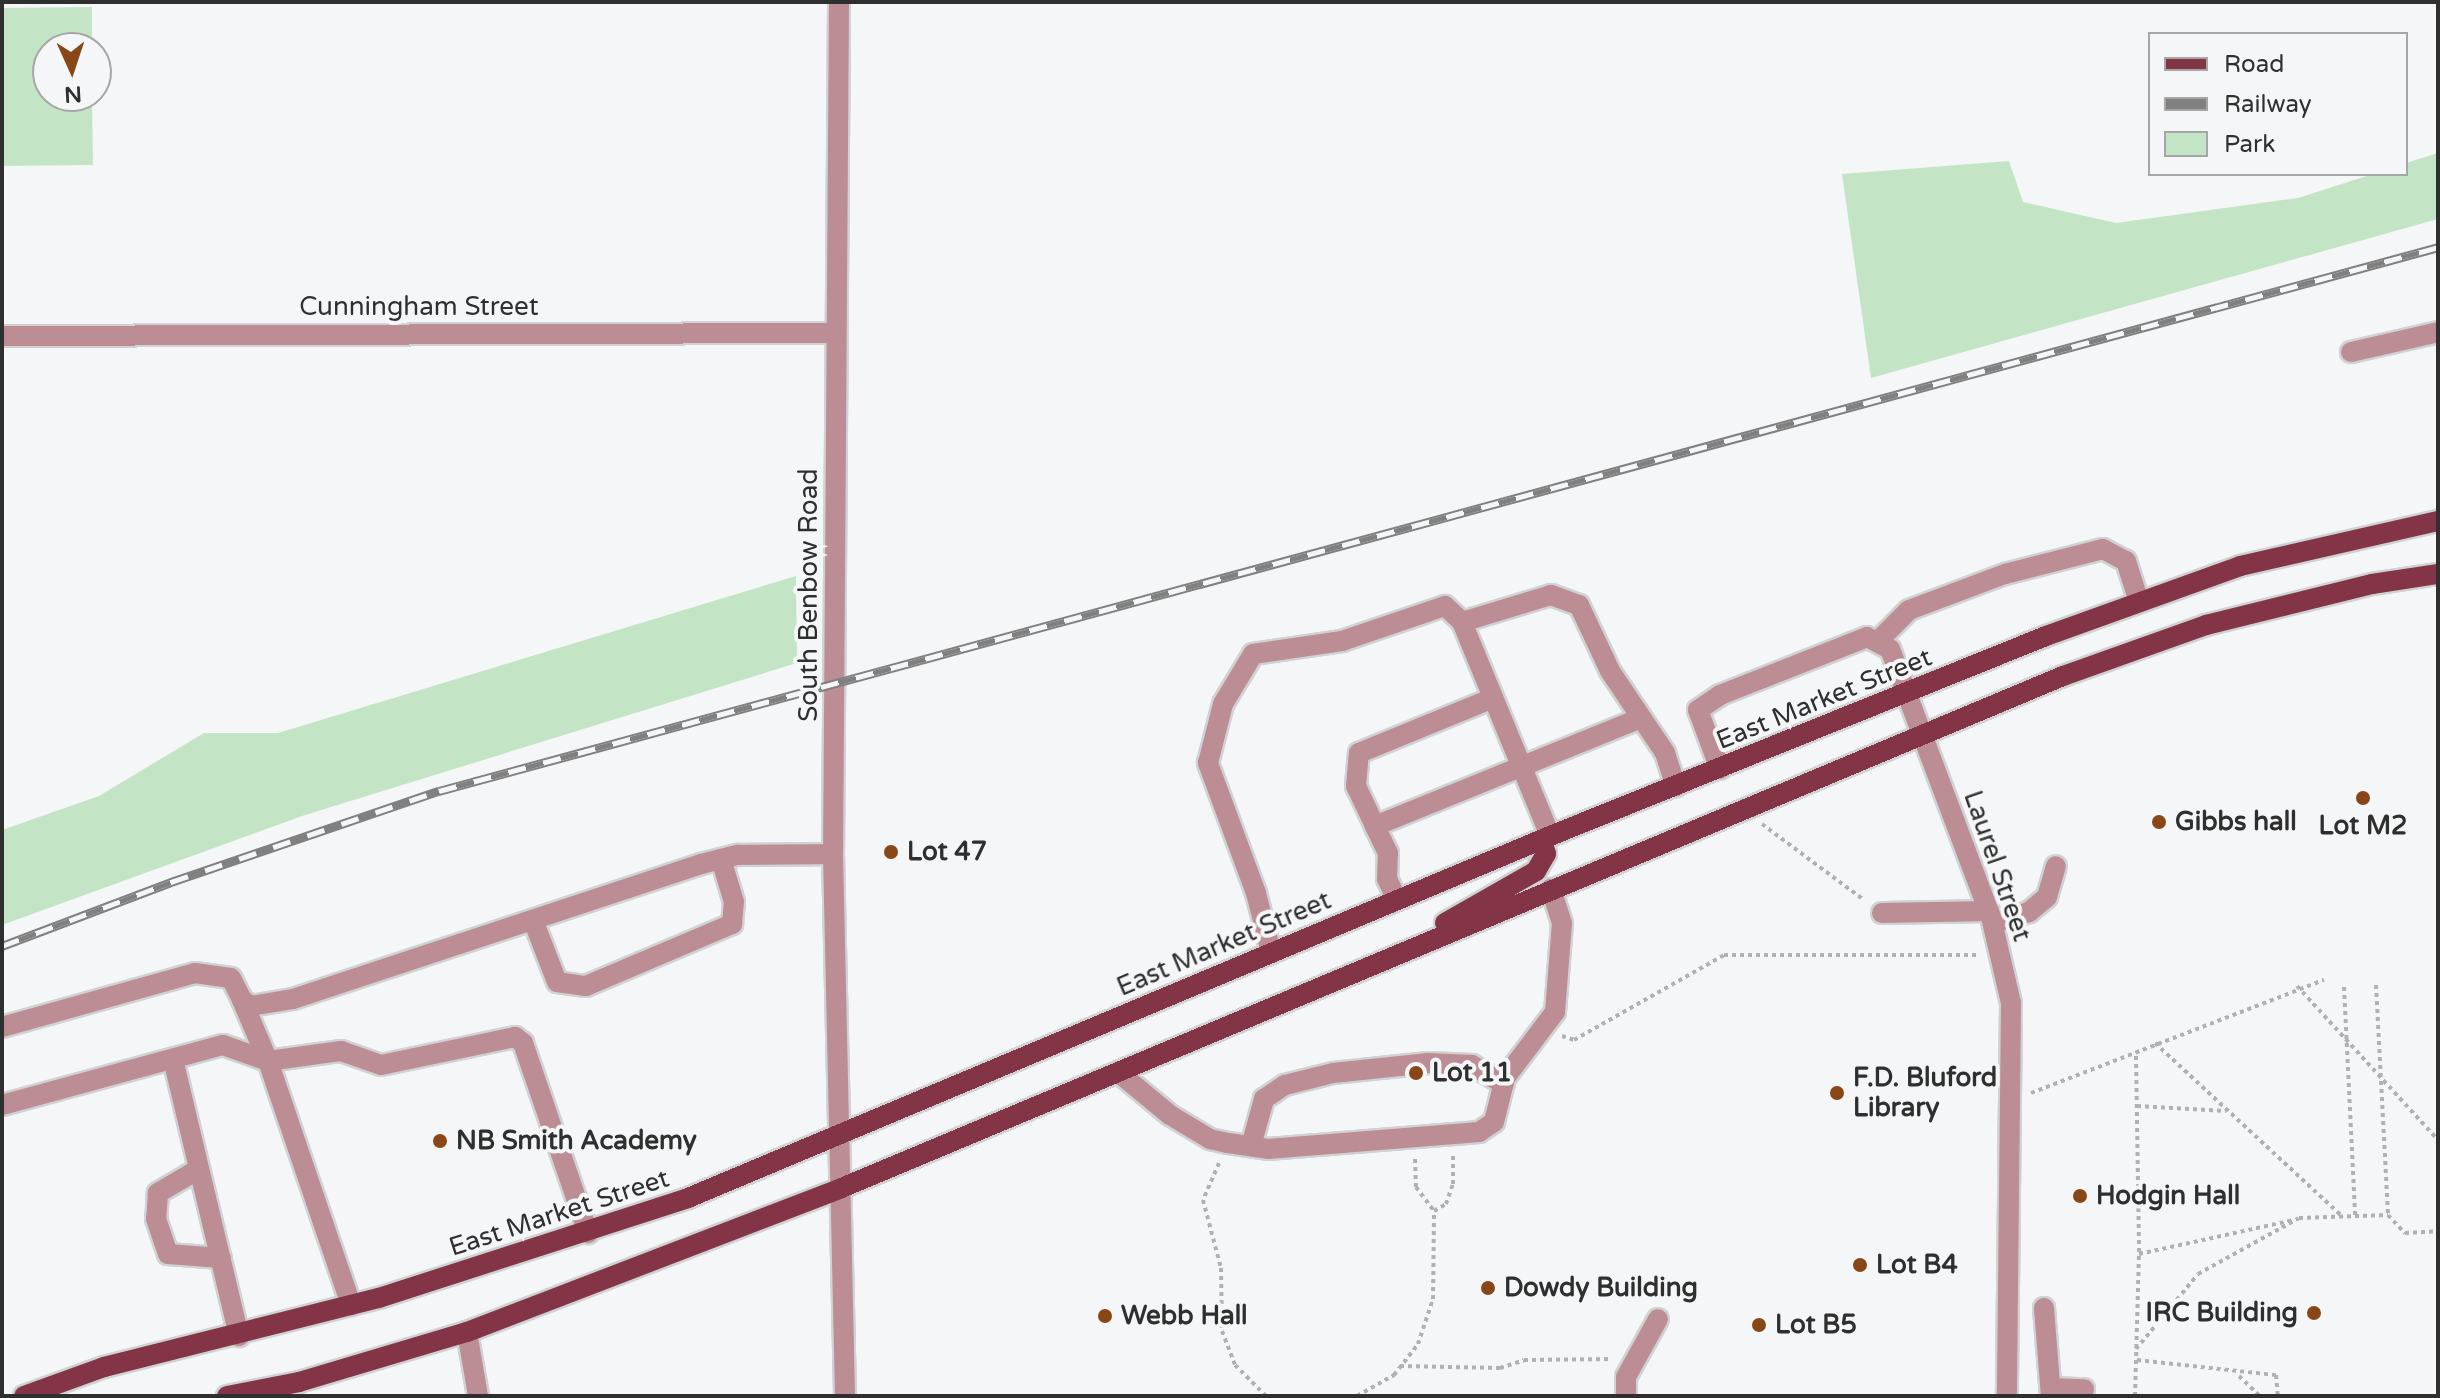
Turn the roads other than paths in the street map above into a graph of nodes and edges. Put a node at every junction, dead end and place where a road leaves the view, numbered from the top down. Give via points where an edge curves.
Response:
1 (839, 2) edge
2 (2438, 332) edge
3 (836, 333) junction
4 (2, 336) edge
5 (2351, 352) dead end
6 (2438, 521) edge
7 (2438, 574) edge
8 (2139, 602) junction
9 (1462, 622) junction
10 (1877, 642) junction
11 (1908, 694) junction
12 (1493, 698) junction
13 (1639, 719) junction
14 (1922, 735) junction
15 (1522, 767) junction
16 (1720, 769) junction
17 (1676, 786) junction
18 (1375, 826) junction
19 (1546, 838) junction
20 (833, 854) junction
21 (721, 859) junction
22 (2056, 866) dead end
23 (1551, 889) junction
24 (1397, 900) junction
25 (1882, 913) road end
26 (1991, 917) junction
27 (533, 920) junction
28 (1271, 952) junction
29 (1380, 962) junction
30 (242, 1000) junction
31 (2, 1027) edge
32 (173, 1059) junction
33 (268, 1061) junction
34 (1118, 1072) junction
35 (1504, 1084) junction
36 (2, 1105) edge
37 (838, 1137) junction
38 (1251, 1146) junction
39 (199, 1169) junction
40 (839, 1189) junction
41 (588, 1233) junction
42 (221, 1258) junction
43 (351, 1305) junction
44 (2044, 1308) dead end
45 (1658, 1319) dead end
46 (467, 1332) junction
47 (239, 1336) junction
48 (2084, 1389) dead end
49 (2051, 1392) edge
50 (24, 1396) edge
51 (227, 1396) edge
52 (478, 1396) edge
53 (845, 1396) edge
54 (1626, 1396) edge
55 (2007, 1396) edge

1 - 3 street, South Benbow Road
2 - 5 street
3 - 4 street, Cunningham Street
3 - 20 street, South Benbow Road
6 - 8 main road, East Market Street via 2240,566
7 - 14 main road via 2372,584 2206,625
8 - 10 street via 2126,561 2103,549 2005,574 1909,610
8 - 11 main road, East Market Street
9 - 12 street
9 - 13 street via 1551,595 1579,605
9 - 28 street via 1445,606 1342,641 1253,654 1223,704 1208,763 1256,893
10 - 11 street, Laurel Street via 1890,649
10 - 16 street via 1867,637 1720,695 1698,710
11 - 14 street, Laurel Street
11 - 16 main road, East Market Street
12 - 15 street
12 - 18 street via 1359,753 1356,786
13 - 15 street
13 - 17 street via 1665,753
14 - 23 main road
14 - 26 street, Laurel Street
15 - 18 street
15 - 19 street
16 - 17 main road, East Market Street
17 - 19 main road, East Market Street
18 - 24 street via 1388,853 1387,879
19 - 24 main road, East Market Street
19 - 29 main road via 1546,854 1536,871
20 - 21 street
20 - 37 street, South Benbow Road
21 - 27 street
21 - 27 street via 734,902 732,924 586,986 557,982
22 - 26 street via 2047,897 2029,912
23 - 29 main road
23 - 35 street via 1562,923 1555,1012
24 - 28 main road, East Market Street
25 - 26 street
26 - 55 street, Laurel Street via 2011,1003
27 - 30 street via 293,999 251,1006
28 - 37 main road, East Market Street
29 - 34 main road
30 - 31 street via 231,978 195,973
30 - 33 street
32 - 33 street via 223,1045
32 - 36 street
32 - 39 street
33 - 41 street via 341,1051 381,1065 515,1037 523,1043
33 - 43 street
34 - 38 street via 1170,1115 1210,1139
34 - 40 main road
35 - 38 street via 1494,1122 1479,1132
35 - 38 street via 1472,1065 1428,1063 1309,1079 1285,1085 1264,1099
37 - 40 street, South Benbow Road
37 - 41 main road, East Market Street
39 - 42 street
39 - 42 street via 158,1193 156,1219 168,1254
40 - 46 main road
40 - 53 street, South Benbow Road
41 - 43 main road, East Market Street
42 - 47 street
43 - 47 main road, East Market Street
44 - 49 street
45 - 54 street via 1626,1377
46 - 51 main road via 299,1382
46 - 52 street
47 - 50 main road, East Market Street via 104,1367
48 - 49 street

